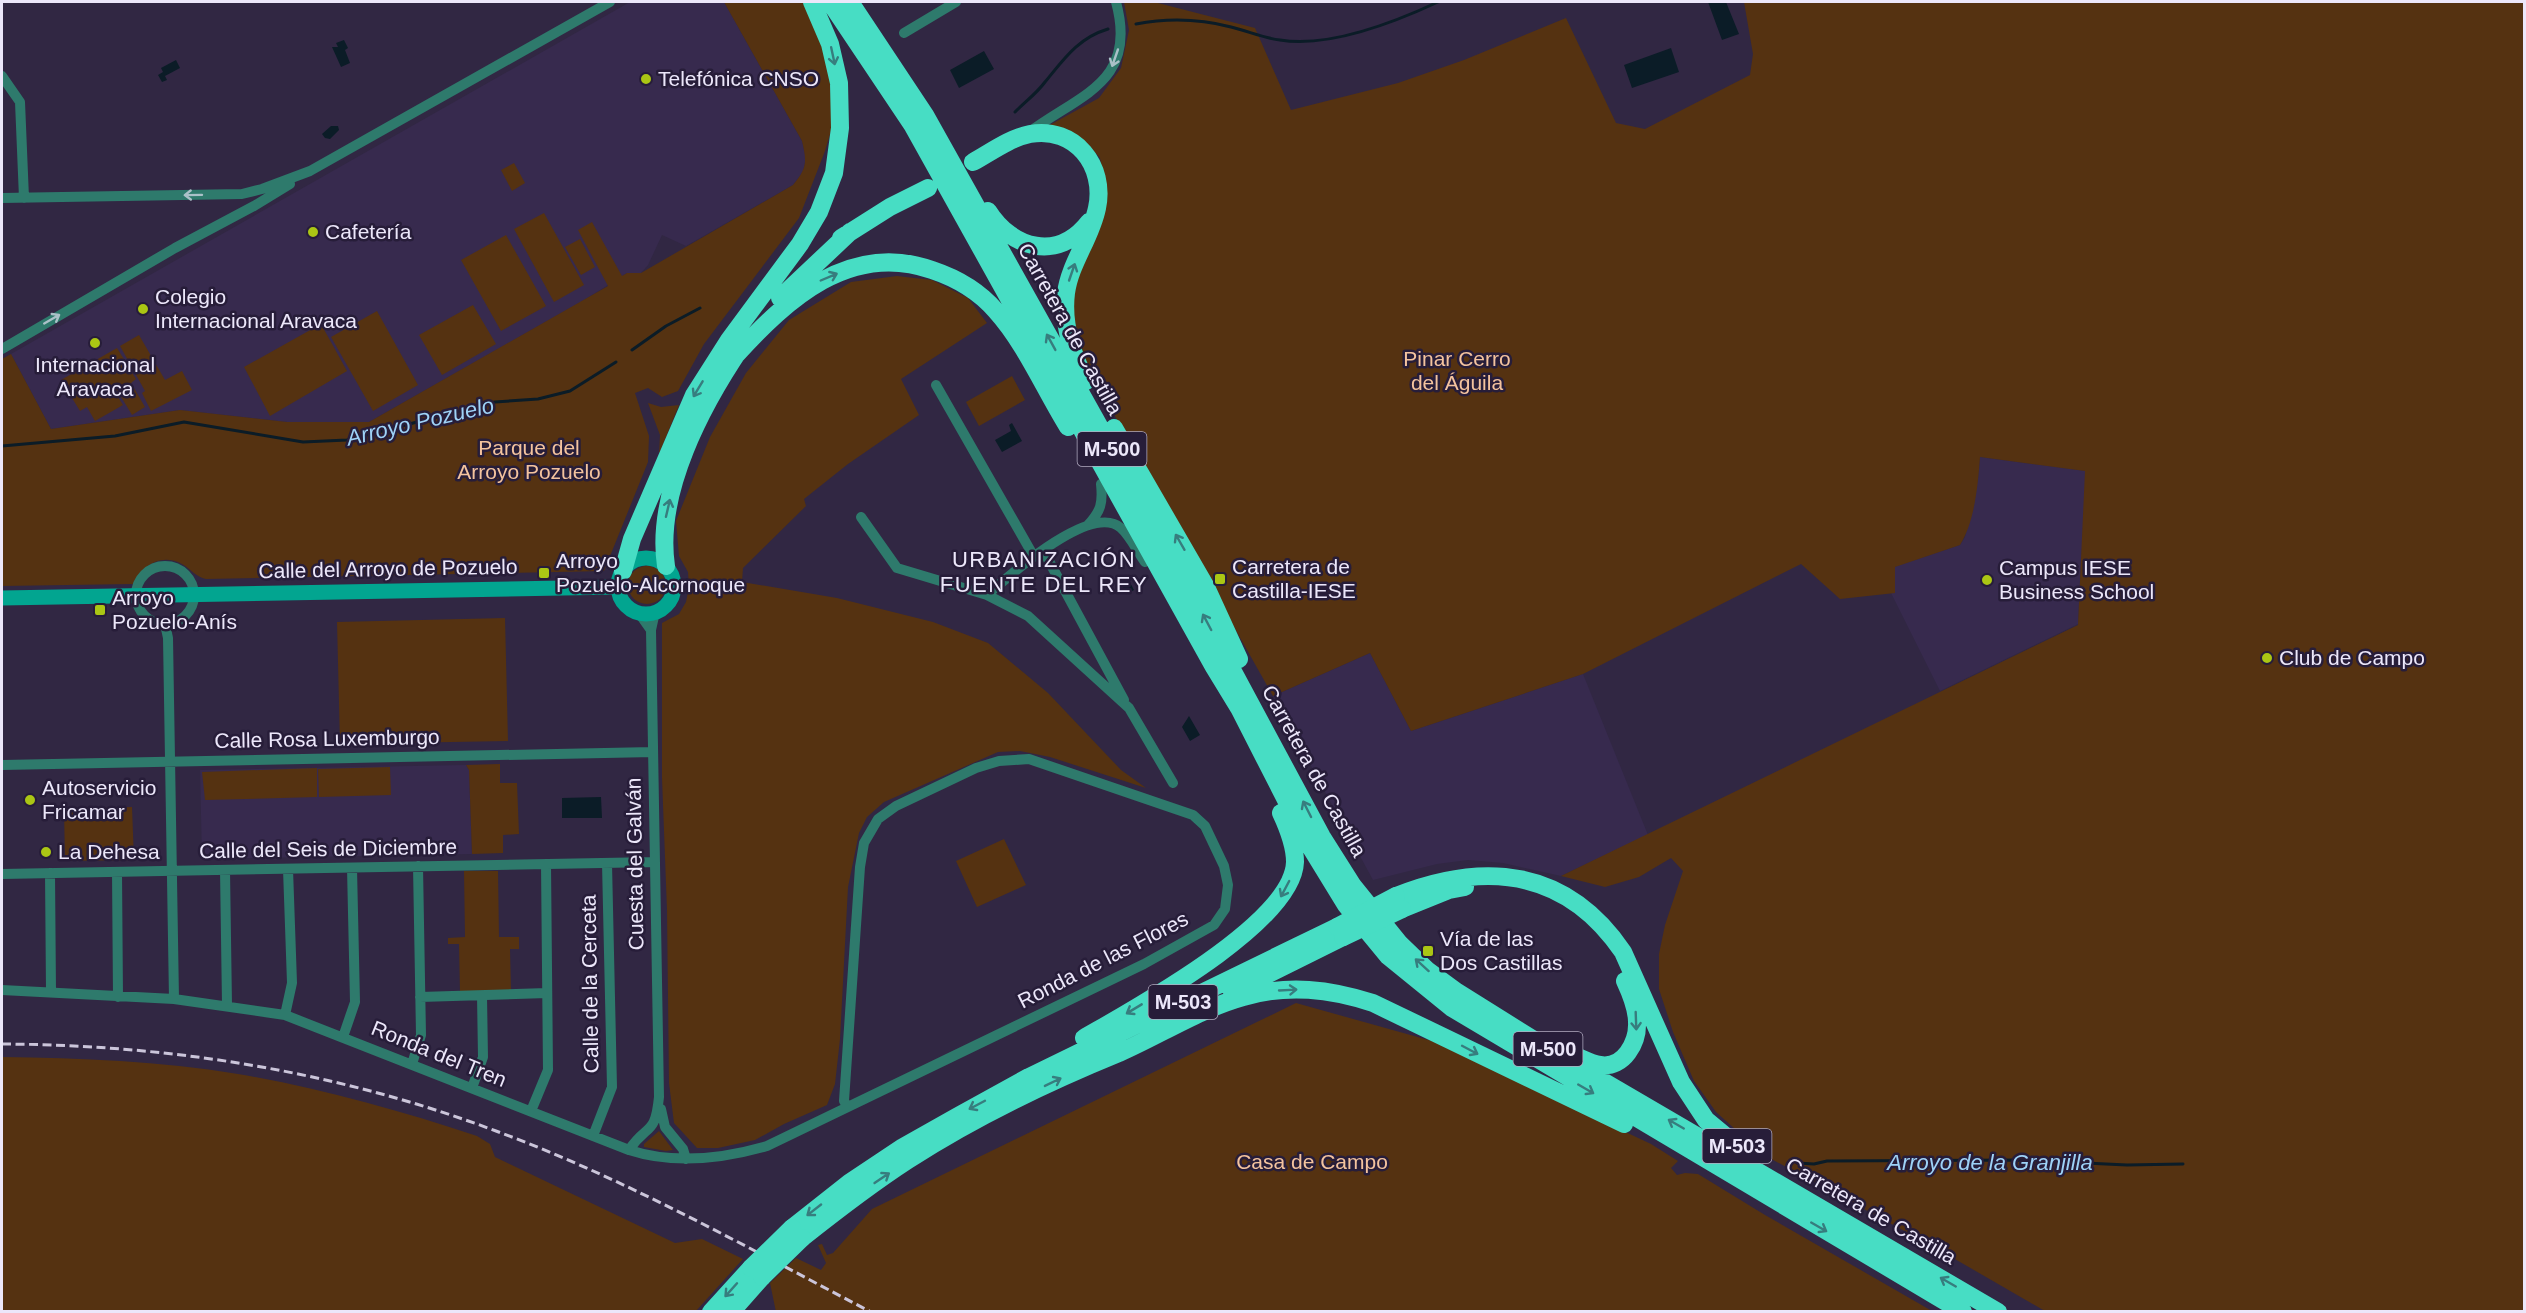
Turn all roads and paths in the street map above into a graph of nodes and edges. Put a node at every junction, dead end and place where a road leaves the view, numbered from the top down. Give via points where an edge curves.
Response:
1 (610, 2) edge
2 (812, 2) edge
3 (818, 2) edge
4 (830, 2) edge
5 (850, 2) edge
6 (860, 2) edge
7 (956, 2) edge
8 (1116, 2) edge
9 (904, 33) dead end
10 (2, 76) edge
11 (902, 81) junction
12 (925, 115) junction
13 (1022, 136) junction
14 (973, 162) dead end
15 (310, 171) junction
16 (928, 188) dead end
17 (225, 194) junction
18 (2, 198) edge
19 (24, 198) junction
20 (1097, 211) junction
21 (228, 219) junction
22 (733, 347) junction
23 (2, 349) edge
24 (936, 385) dead end
25 (1062, 418) junction
26 (1101, 484) junction
27 (861, 517) dead end
28 (1088, 525) junction
29 (1038, 552) junction
30 (1145, 562) junction
31 (666, 566) junction
32 (621, 579) junction
33 (194, 595) junction
34 (987, 595) junction
35 (136, 596) junction
36 (2, 598) edge
37 (1182, 610) junction
38 (656, 612) junction
39 (639, 613) junction
40 (165, 624) junction
41 (651, 630) junction
42 (1214, 667) junction
43 (1129, 708) junction
44 (653, 752) junction
45 (169, 761) junction
46 (2, 765) edge
47 (1173, 783) dead end
48 (1295, 784) junction
49 (655, 862) junction
50 (607, 863) junction
51 (546, 864) junction
52 (418, 866) junction
53 (352, 867) junction
54 (288, 869) junction
55 (225, 870) junction
56 (171, 871) junction
57 (117, 872) junction
58 (50, 873) junction
59 (2, 874) edge
60 (1399, 903) junction
61 (1340, 932) junction
62 (2, 990) edge
63 (51, 992) junction
64 (1457, 992) junction
65 (547, 993) junction
66 (482, 996) junction
67 (118, 997) junction
68 (420, 997) junction
69 (174, 999) junction
70 (227, 1005) junction
71 (285, 1014) junction
72 (343, 1037) junction
73 (1097, 1061) junction
74 (412, 1064) junction
75 (1029, 1077) junction
76 (472, 1088) junction
77 (659, 1097) junction
78 (847, 1106) junction
79 (531, 1111) junction
80 (593, 1136) junction
81 (629, 1150) junction
82 (686, 1159) junction
83 (1768, 1198) junction
84 (797, 1233) junction
85 (1872, 1237) junction
86 (756, 1272) junction
87 (711, 1311) edge
88 (731, 1311) edge
89 (1963, 1311) edge
90 (1998, 1311) edge

1 - 15 street
2 -> 22 highway via 830,44 839,83 840,128 834,173 819,212
3 - 25 highway, M-500 via 905,133
4 - 37 highway, Carretera de Castilla / M-500 via 913,126
5 - 11 highway, Carretera de Castilla / M-500
6 - 11 highway, M-500
7 - 9 street
8 -> 13 street via 1122,34 1115,64 1097,89
10 - 19 street via 20,102
11 - 12 highway, Carretera de Castilla / M-500
12 - 20 highway, M-500 via 960,159 998,225 1023,243 1063,243 1082,231
48 -> 12 highway, Carretera de Castilla / M-500
13 - 14 highway, M-500
13 - 20 highway, M-500 via 1051,134 1079,147 1096,171
15 - 17 street via 254,192
15 - 21 street
16 - 22 highway via 850,232
17 -> 19 street
17 - 21 street via 230,208
18 - 19 street
48 -> 20 highway, M-500 via 1216,606 1085,379 1069,340 1066,291
23 -> 21 street
22 -> 25 highway, M-500 via 820,280 881,262 918,265 968,286 994,308
31 -> 22 highway via 664,532 669,504 700,415
22 -> 32 highway via 682,419 632,539
24 - 29 street
25 - 26 highway, M-500
26 - 28 street via 1103,502
26 - 30 highway, M-500
27 - 34 street via 897,568
28 - 29 street
28 - 30 street via 1106,522 1120,527
29 - 34 street
29 - 43 street
30 - 37 highway, M-500
31 - 32 main road via 644,558 629,564
31 - 38 main road via 674,590 668,603
32 - 33 main road, Calle del Arroyo de Pozuelo
32 - 39 main road via 624,603
33 - 35 main road, Calle del Arroyo de Pozuelo
33 - 35 street via 186,576 169,567 150,570 142,577
33 - 40 street via 185,616
34 - 43 street via 1028,616
35 - 36 main road, Calle del Arroyo de Pozuelo
35 - 40 street via 146,617
37 - 42 highway, Carretera de Castilla / M-500
38 - 39 main road
38 - 41 street, Cuesta del Galván
39 - 41 street
40 - 45 street
41 - 44 street, Cuesta del Galván
42 -> 75 highway via 1286,822 1295,862 1291,877 1282,896 1248,930 1170,987 1057,1055
42 -> 83 highway, Carretera de Castilla / M-500 via 1326,876 1388,956 1452,1008
43 - 47 street
44 - 45 street, Calle Rosa Luxemburgo
44 - 49 street, Cuesta del Galván
45 - 46 street, Calle Rosa Luxemburgo
45 - 56 street
64 -> 48 highway, Carretera de Castilla / M-500 via 1406,950 1376,917 1322,837
49 - 50 street, Calle del Seis de Diciembre
49 - 77 street, Cuesta del Galván
50 - 51 street, Calle del Seis de Diciembre
50 - 80 street, Calle de la Cerceta via 612,1087
51 - 52 street, Calle del Seis de Diciembre
51 - 65 street
52 - 53 street, Calle del Seis de Diciembre
52 - 68 street
53 - 54 street, Calle del Seis de Diciembre
53 - 72 street via 355,1002
54 - 55 street, Calle del Seis de Diciembre
54 - 71 street via 292,983
55 - 56 street, Calle del Seis de Diciembre
55 - 70 street
56 - 57 street, Calle del Seis de Diciembre
56 - 69 street
57 - 58 street, Calle del Seis de Diciembre
57 - 67 street
58 - 59 street, Calle del Seis de Diciembre
58 - 63 street
60 - 61 highway, M-503, bridge
60 -> 64 highway, M-500 via 1476,885 1535,891 1554,901 1587,925 1614,958 1633,1000 1635,1041 1627,1055 1602,1066 1579,1058 1491,1004
60 - 85 highway, M-503 via 1445,879 1506,876 1547,887 1578,903 1612,935 1623,952 1681,1082 1706,1120 1750,1157
61 - 73 highway, M-503
61 - 75 highway, M-503
62 - 63 street, Ronda del Tren
63 - 67 street, Ronda del Tren
85 -> 64 highway, Carretera de Castilla / M-500
65 - 66 street
65 - 79 street via 548,1070
66 - 68 street
66 - 76 street via 483,1057
67 - 69 street, Ronda del Tren
68 - 74 street via 422,1035
69 - 70 street, Ronda del Tren
70 - 71 street, Ronda del Tren
71 - 72 street, Ronda del Tren
72 - 74 street, Ronda del Tren
73 -> 83 highway, M-500 via 1244,997 1304,989 1333,991 1407,1017
84 -> 73 highway, M-503 via 964,1128
74 - 76 street, Ronda del Tren
75 -> 84 highway, M-503 via 903,1147 849,1183
76 - 79 street, Ronda del Tren
77 - 81 street, Cuesta del Galván via 652,1127
77 - 82 street, Cuesta del Galván via 665,1127
78 - 78 street, Ronda de las Flores via 1144,964 1214,925 1225,909 1227,885 1224,866 1205,826 1193,815 1029,759 999,761 976,768 896,806 878,819 864,843 860,867 844,1101
78 - 82 street, Ronda del Tren via 767,1146 724,1158
79 - 80 street, Ronda del Tren
80 - 81 street, Ronda del Tren
81 - 82 street, Ronda del Tren via 654,1157
83 -> 89 highway, Carretera de Castilla / M-500
84 - 86 highway, M-503, bridge
90 -> 85 highway, Carretera de Castilla / M-500
86 -> 87 highway, M-503
86 - 88 highway, M-503

